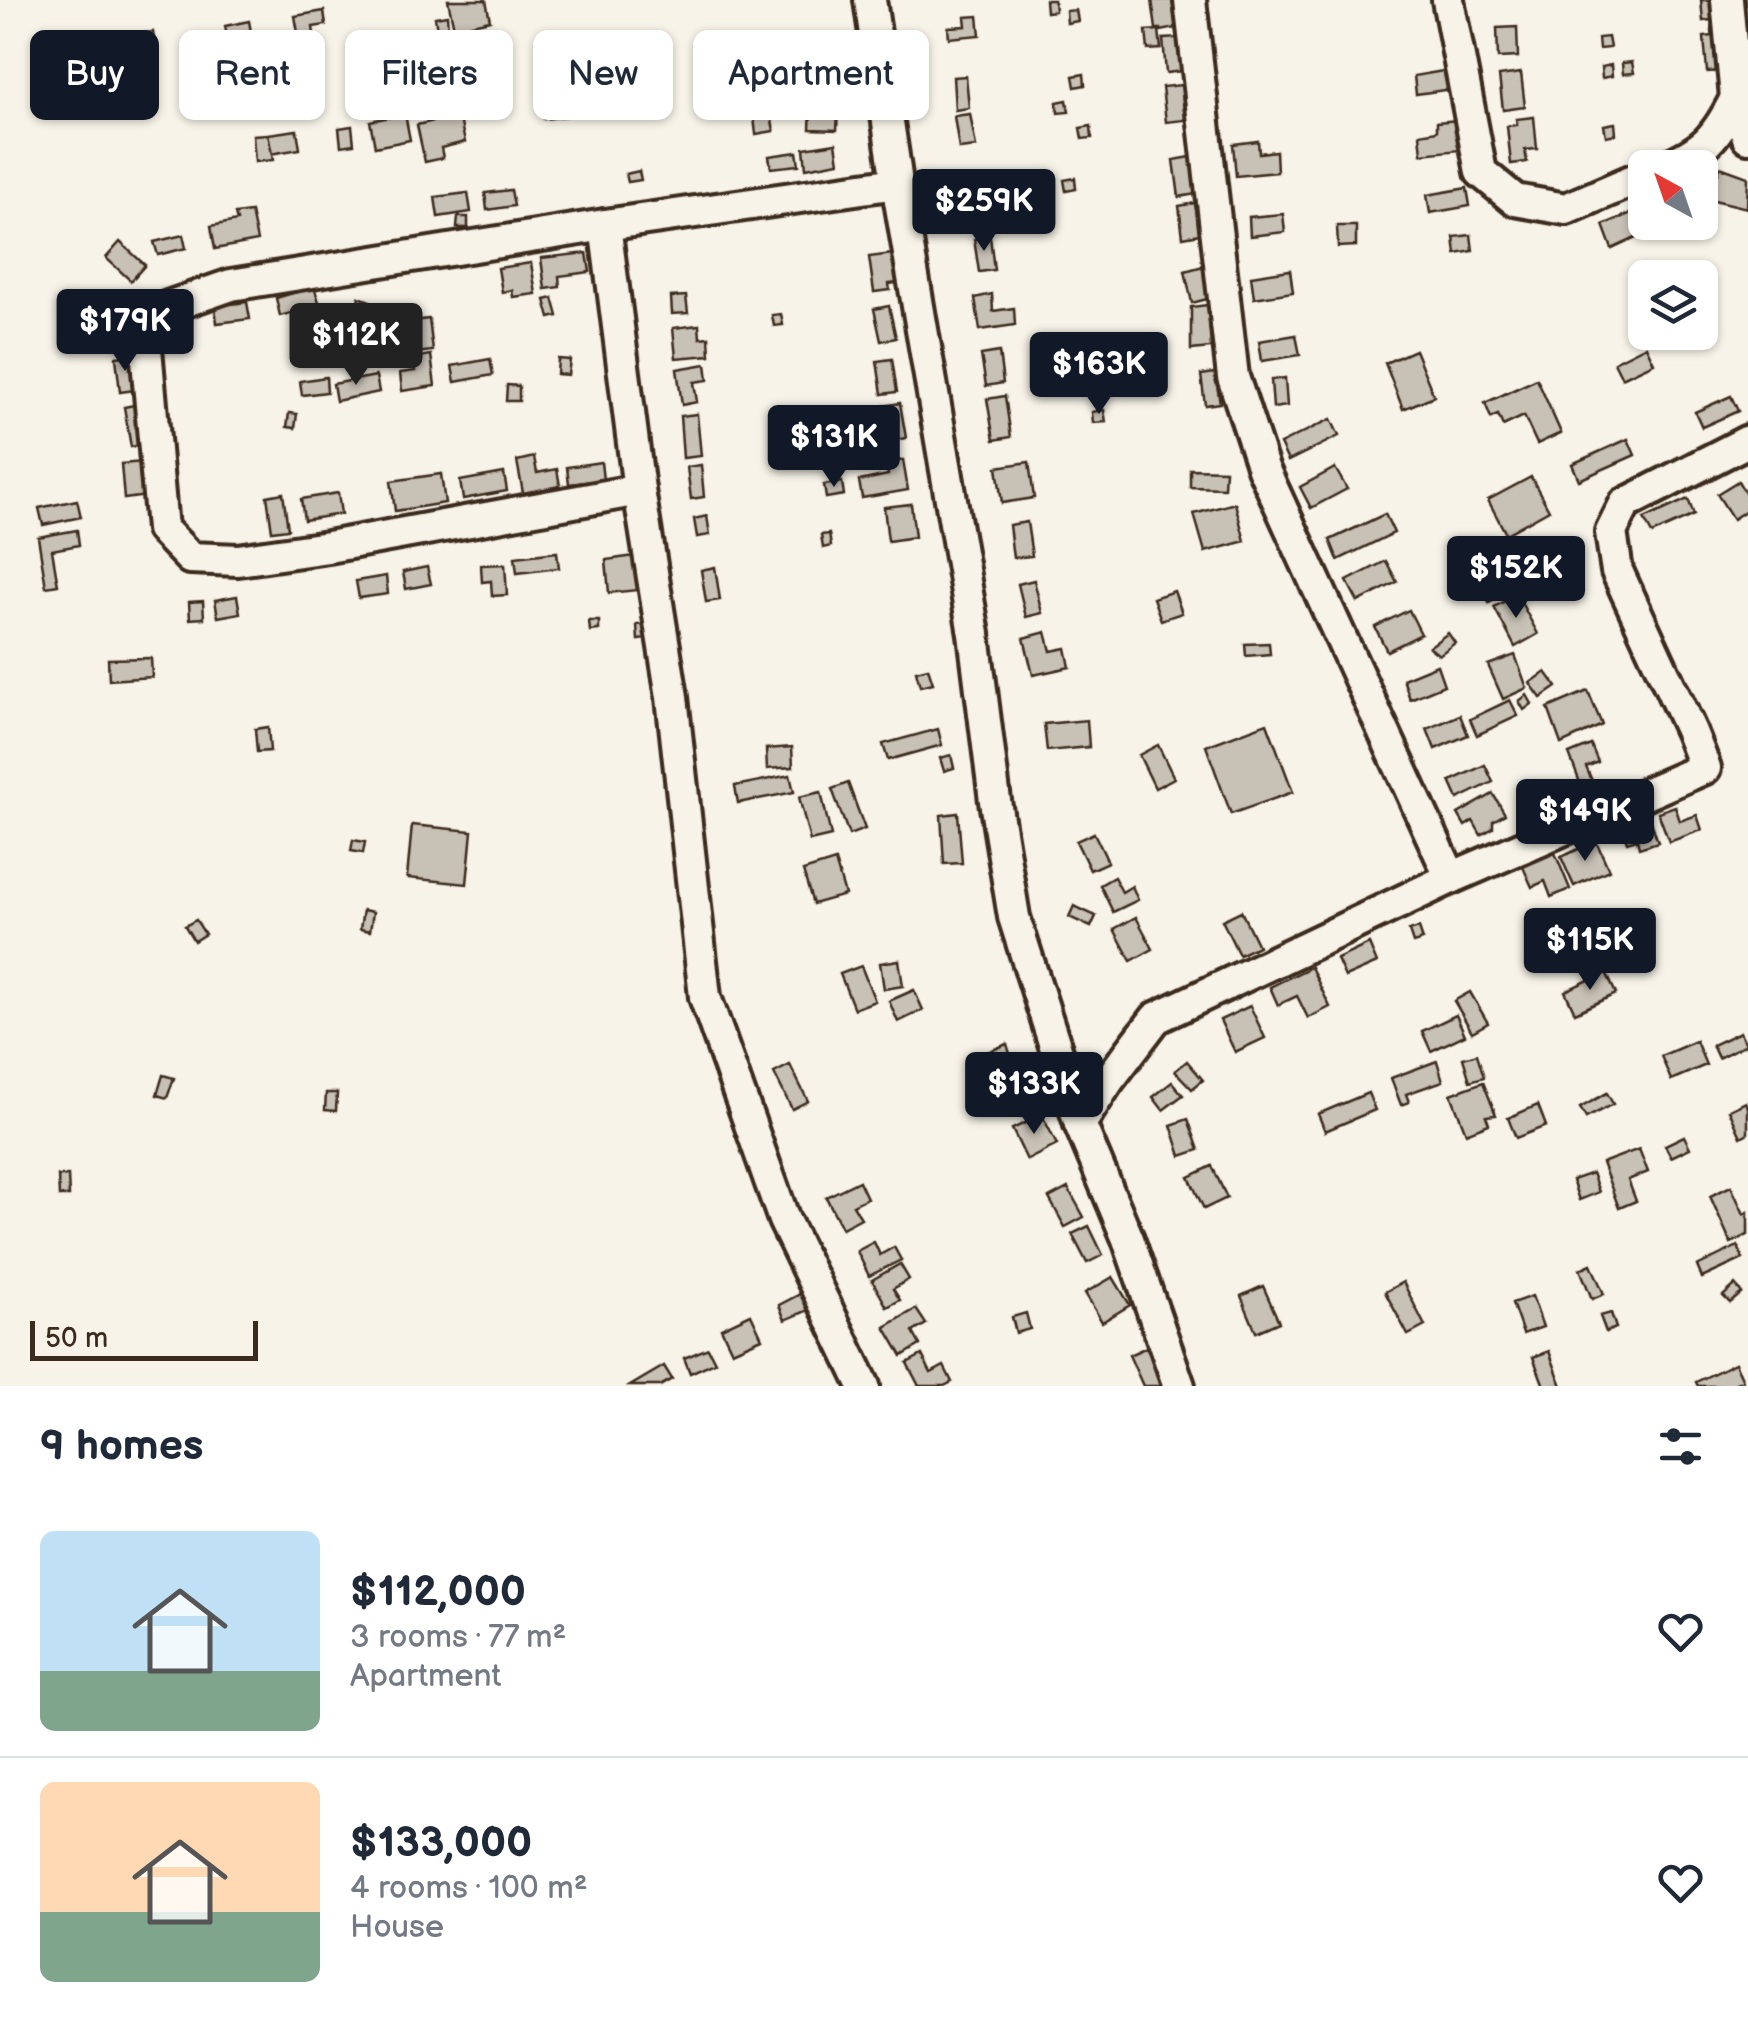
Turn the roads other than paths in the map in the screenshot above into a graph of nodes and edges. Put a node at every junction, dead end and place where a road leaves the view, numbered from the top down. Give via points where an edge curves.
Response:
1 (870, 0) edge
2 (1190, 0) edge
3 (1448, 0) edge
4 (1727, 0) edge
5 (1736, 98) junction
6 (1748, 137) edge
7 (1698, 150) edge
8 (1628, 182) edge
9 (897, 183) junction
10 (605, 225) junction
11 (1748, 442) edge
12 (640, 490) junction
13 (1451, 878) junction
14 (1080, 1124) junction
15 (864, 1386) edge
16 (1179, 1386) edge

1 - 9 street
2 - 13 street via 1234,378 1263,468
3 - 8 street via 1480,172 1515,200 1566,209
4 - 5 street
5 - 6 street
5 - 7 street via 1720,130
9 - 10 street
9 - 14 street via 974,634 1014,917
10 - 12 street
10 - 12 street via 231,285 168,306 145,338 162,528 190,558 238,560
11 - 13 street via 1624,504 1610,532 1617,571 1705,768
12 - 15 street via 672,696 705,997 784,1220
13 - 14 street via 1156,1018
14 - 16 street

